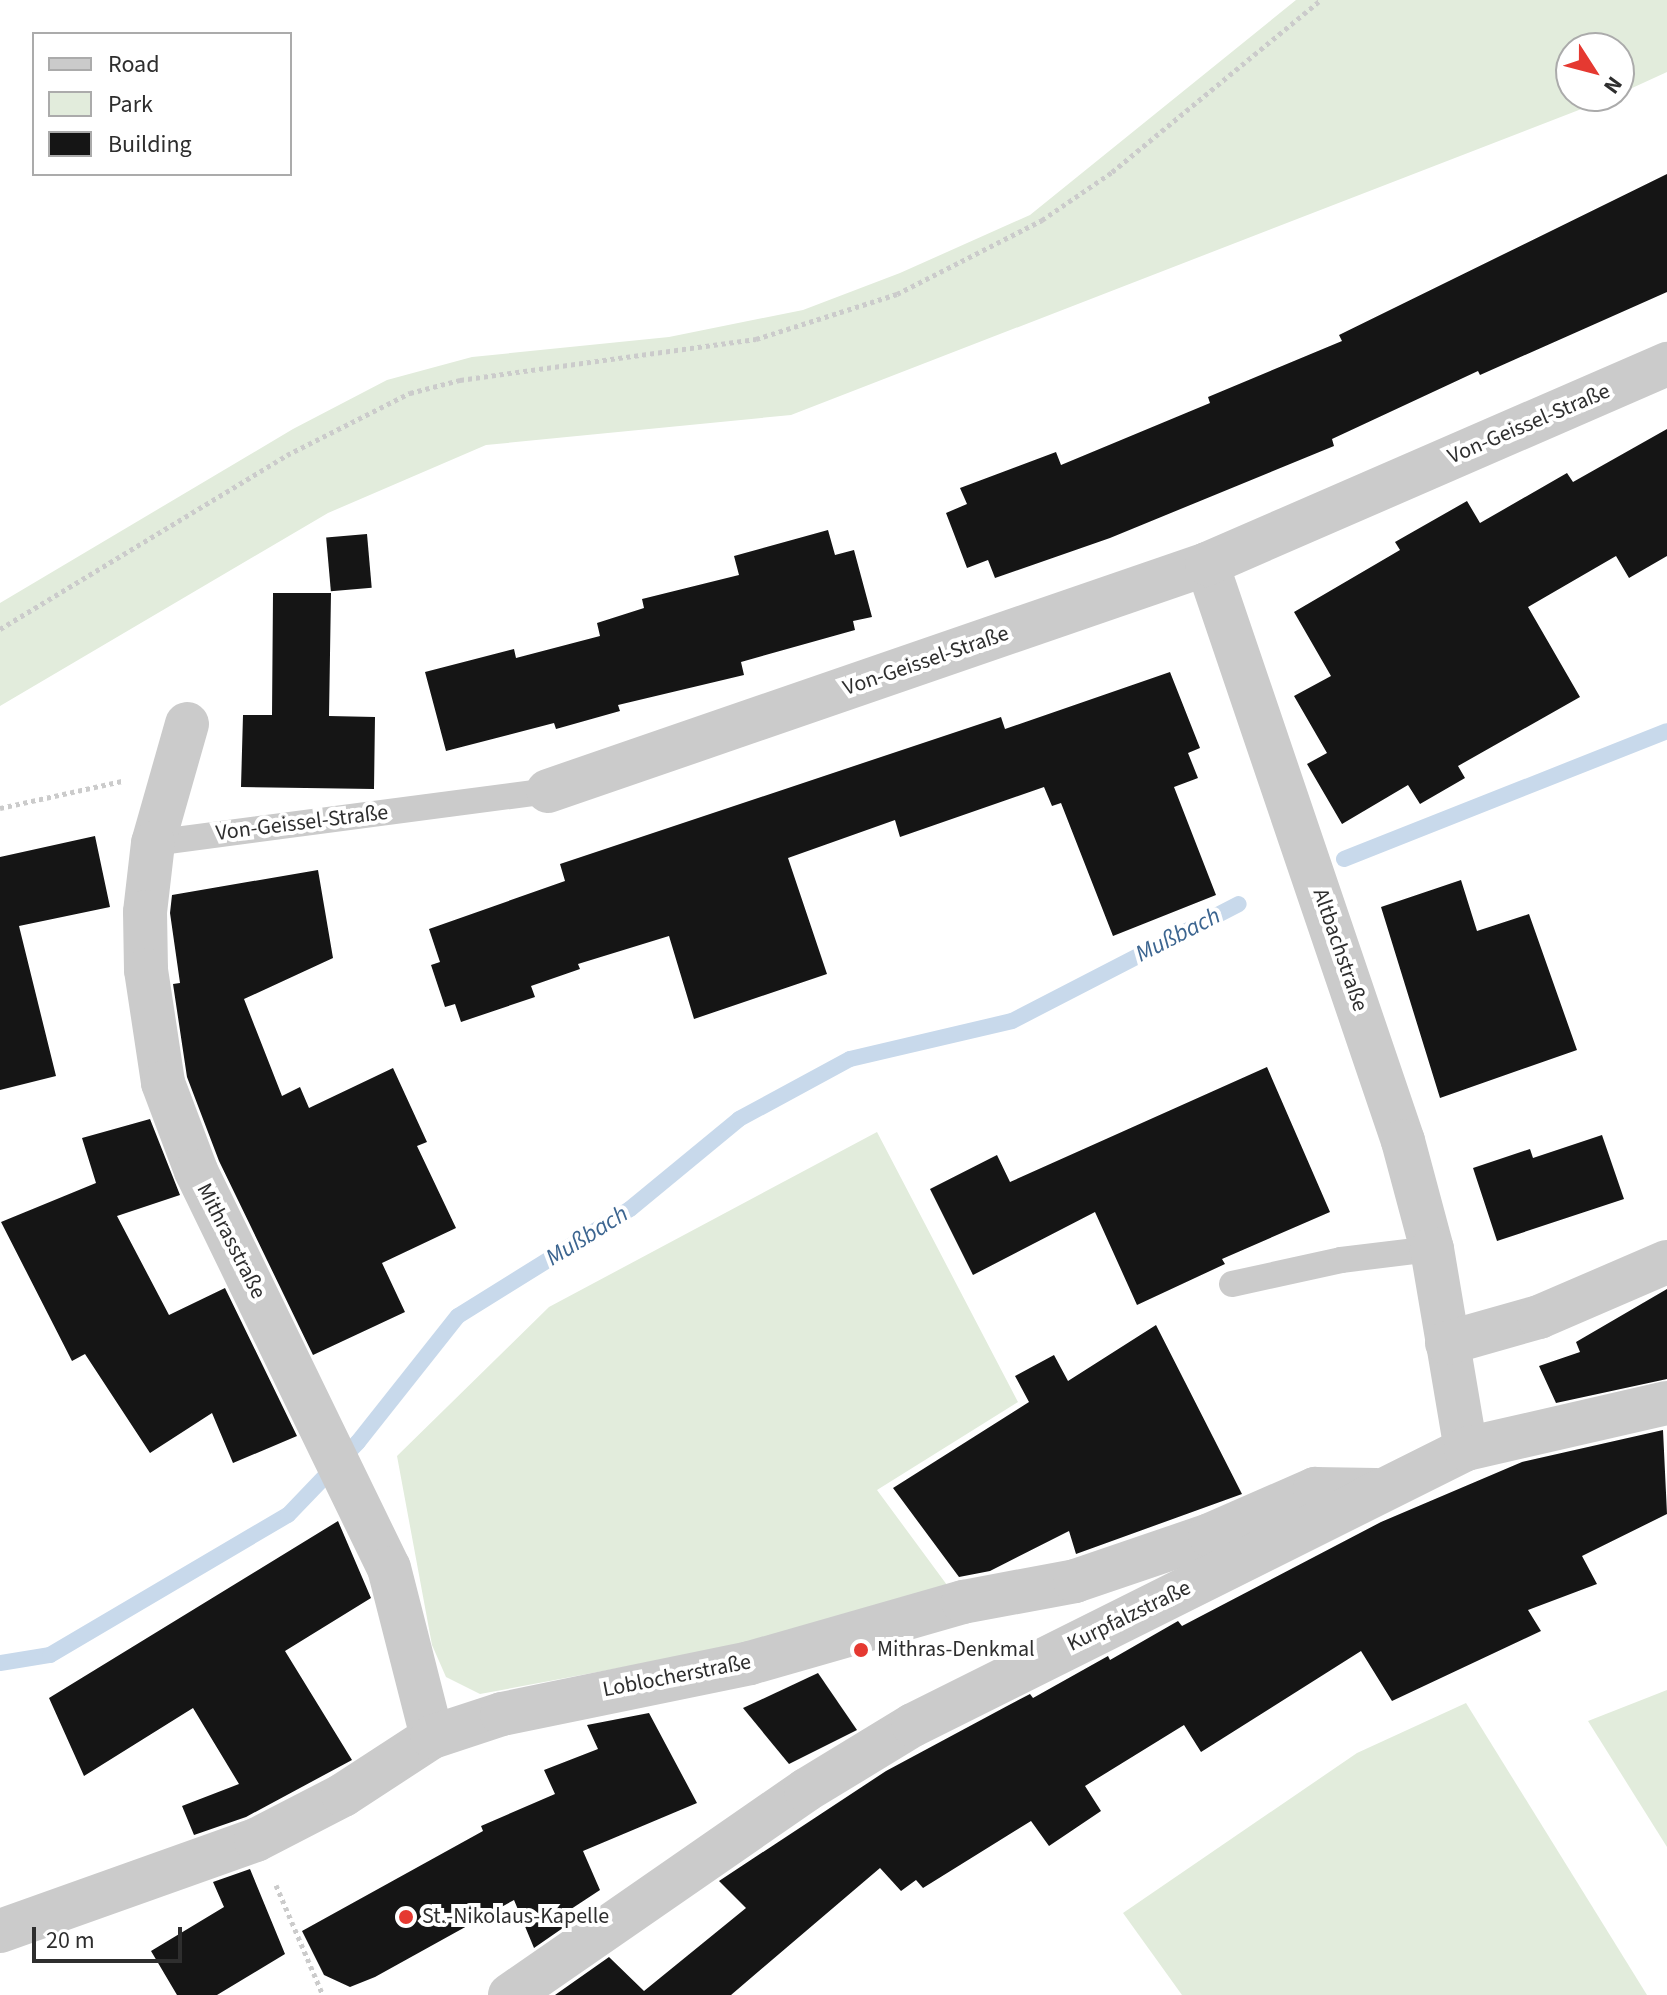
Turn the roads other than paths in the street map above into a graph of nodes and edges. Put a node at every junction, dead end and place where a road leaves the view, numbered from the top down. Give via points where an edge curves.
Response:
1 (1667, 364) edge
2 (1207, 564) junction
3 (187, 724) dead end
4 (548, 791) joint
5 (153, 843) junction
6 (1432, 1249) junction
7 (1667, 1262) edge
8 (1232, 1284) dead end
9 (1447, 1343) junction
10 (1667, 1403) edge
11 (1466, 1449) junction
12 (1376, 1490) junction
13 (432, 1737) junction
14 (0, 1931) edge
15 (510, 1995) edge

1 - 2 street, Von-Geissel-Straße
2 - 4 street, Von-Geissel-Straße
2 - 6 street, Altbachstraße via 1378,1061
3 - 5 street, Mithrasstraße
4 - 5 lane, Von-Geissel-Straße
5 - 13 street, Mithrasstraße via 145,912 146,970 163,1083 196,1171 369,1520 410,1637
6 - 8 lane via 1341,1260
6 - 9 street, Altbachstraße
7 - 9 street via 1539,1317
9 - 11 street, Altbachstraße
10 - 11 street, Kurpfalzstraße
11 - 12 street, Kurpfalzstraße
12 - 13 street, Loblocherstraße via 1315,1489 1210,1535 1075,1581 963,1602 736,1666 545,1702
12 - 15 street, Kurpfalzstraße via 913,1725 806,1790
13 - 14 street, Loblocherstraße via 343,1795 256,1840

